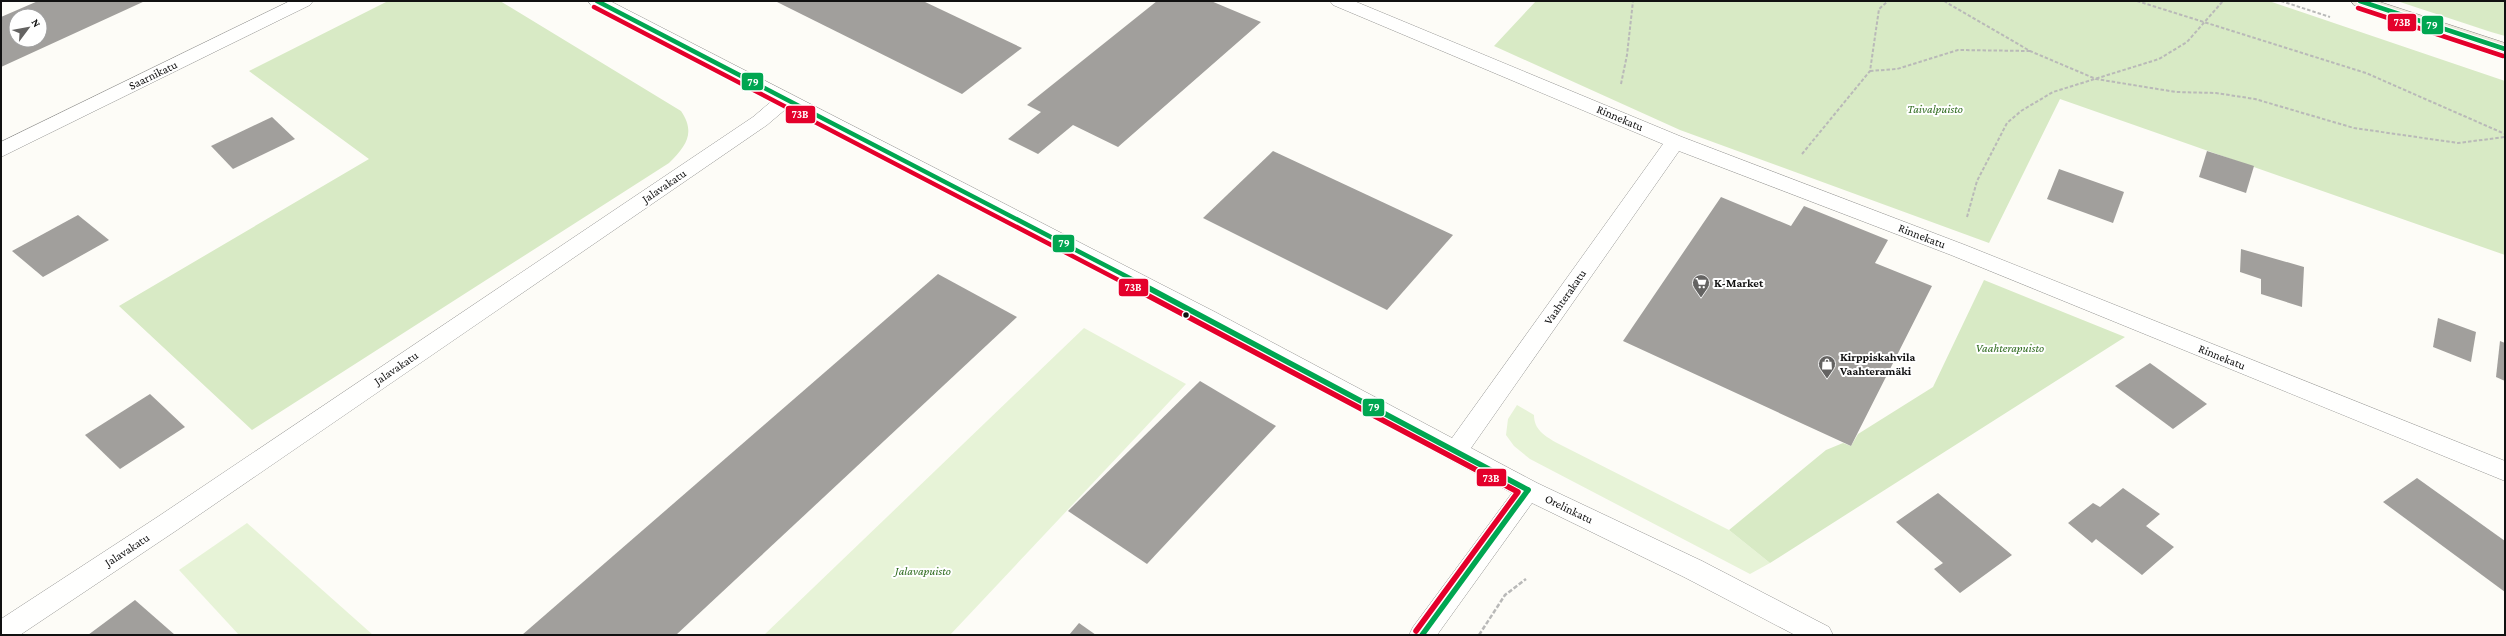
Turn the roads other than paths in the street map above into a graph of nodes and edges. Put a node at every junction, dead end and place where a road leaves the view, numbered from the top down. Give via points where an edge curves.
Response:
1 (304, 1) edge
2 (597, 1) edge
3 (1339, 1) edge
4 (2360, 1) edge
5 (2505, 49) edge
6 (786, 98) junction
7 (1675, 142) junction
8 (1, 150) edge
9 (1455, 452) junction
10 (2505, 471) edge
11 (1528, 490) junction
12 (1, 633) edge
13 (1422, 635) edge
14 (1820, 635) edge

1 - 8 street, Saarnikatu
2 - 6 street, Orelinkatu
3 - 7 street, Rinnekatu
4 - 5 main road
6 - 9 street, Orelinkatu via 1207,318
6 - 12 street, Jalavakatu via 747,130 168,523
7 - 9 street, Vaahterakatu
7 - 10 street, Rinnekatu via 1958,250
9 - 11 street, Orelinkatu
11 - 13 street
11 - 14 street, Orelinkatu via 1693,569

